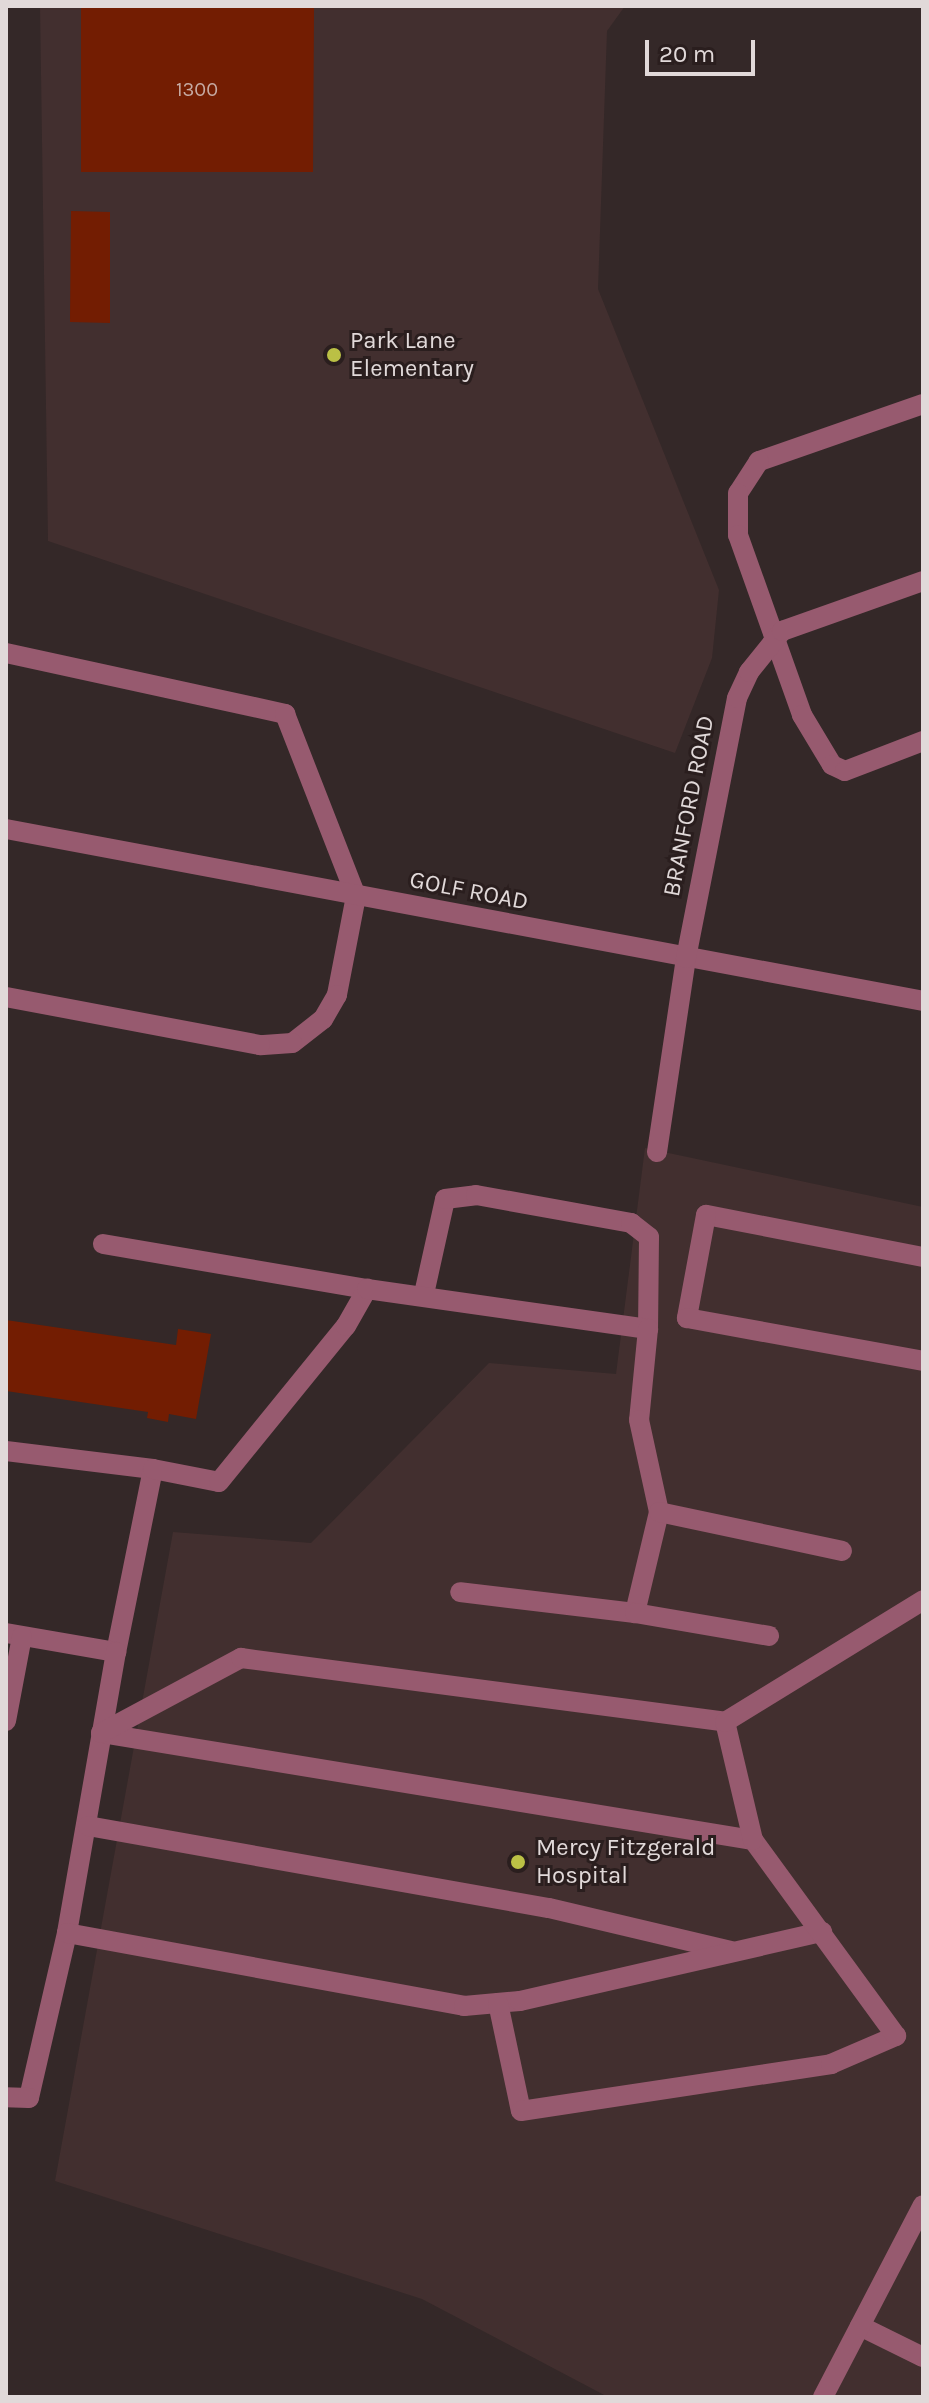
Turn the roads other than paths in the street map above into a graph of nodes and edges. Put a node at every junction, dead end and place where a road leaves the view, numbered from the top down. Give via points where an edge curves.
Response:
1 (923, 404) edge
2 (923, 581) edge
3 (773, 640) junction
4 (6, 653) edge
5 (923, 741) edge
6 (6, 829) edge
7 (356, 896) junction
8 (686, 958) junction
9 (6, 997) edge
10 (923, 1001) edge
11 (657, 1152) dead end
12 (103, 1244) dead end
13 (923, 1257) edge
14 (367, 1289) junction
15 (424, 1294) junction
16 (648, 1329) junction
17 (923, 1361) edge
18 (6, 1451) edge
19 (153, 1469) junction
20 (659, 1512) junction
21 (842, 1551) dead end
22 (460, 1592) dead end
23 (923, 1600) edge
24 (635, 1613) junction
25 (14, 1634) edge
26 (769, 1636) dead end
27 (116, 1652) junction
28 (6, 1721) edge
29 (725, 1722) junction
30 (101, 1733) junction
31 (88, 1826) junction
32 (753, 1840) junction
33 (822, 1932) junction
34 (67, 1933) junction
35 (735, 1952) junction
36 (498, 2003) junction
37 (6, 2097) edge
38 (923, 2205) edge
39 (860, 2326) junction
40 (923, 2357) edge
41 (823, 2397) edge

1 - 3 street via 759,461 746,474 738,535
2 - 3 street via 782,631
3 - 5 street via 832,765 845,771
3 - 8 street, BRANFORD ROAD via 737,698
4 - 7 street via 285,714
6 - 7 street, GOLF ROAD
7 - 8 street, GOLF ROAD
7 - 9 street via 337,995 323,1019 292,1043 260,1045
8 - 10 street, GOLF ROAD
8 - 11 street, BRANFORD ROAD
12 - 14 street
13 - 17 street via 706,1215 687,1318
14 - 15 street
14 - 19 street via 346,1326 219,1482
15 - 16 street
15 - 16 street via 445,1199 476,1195 631,1223 649,1237
16 - 20 street via 639,1420
18 - 19 street
19 - 27 street
20 - 21 street
20 - 24 street
22 - 24 street
23 - 29 street
24 - 26 street
25 - 27 street
25 - 28 street
27 - 30 street
29 - 30 street via 241,1658
29 - 32 street
30 - 31 street
30 - 32 street
31 - 34 street
31 - 35 street via 549,1908
32 - 33 street
33 - 35 street
33 - 36 street via 896,2036 831,2064 521,2111
34 - 36 street via 464,2006
34 - 37 street via 29,2098
35 - 36 street
38 - 39 street
39 - 40 street
39 - 41 street

